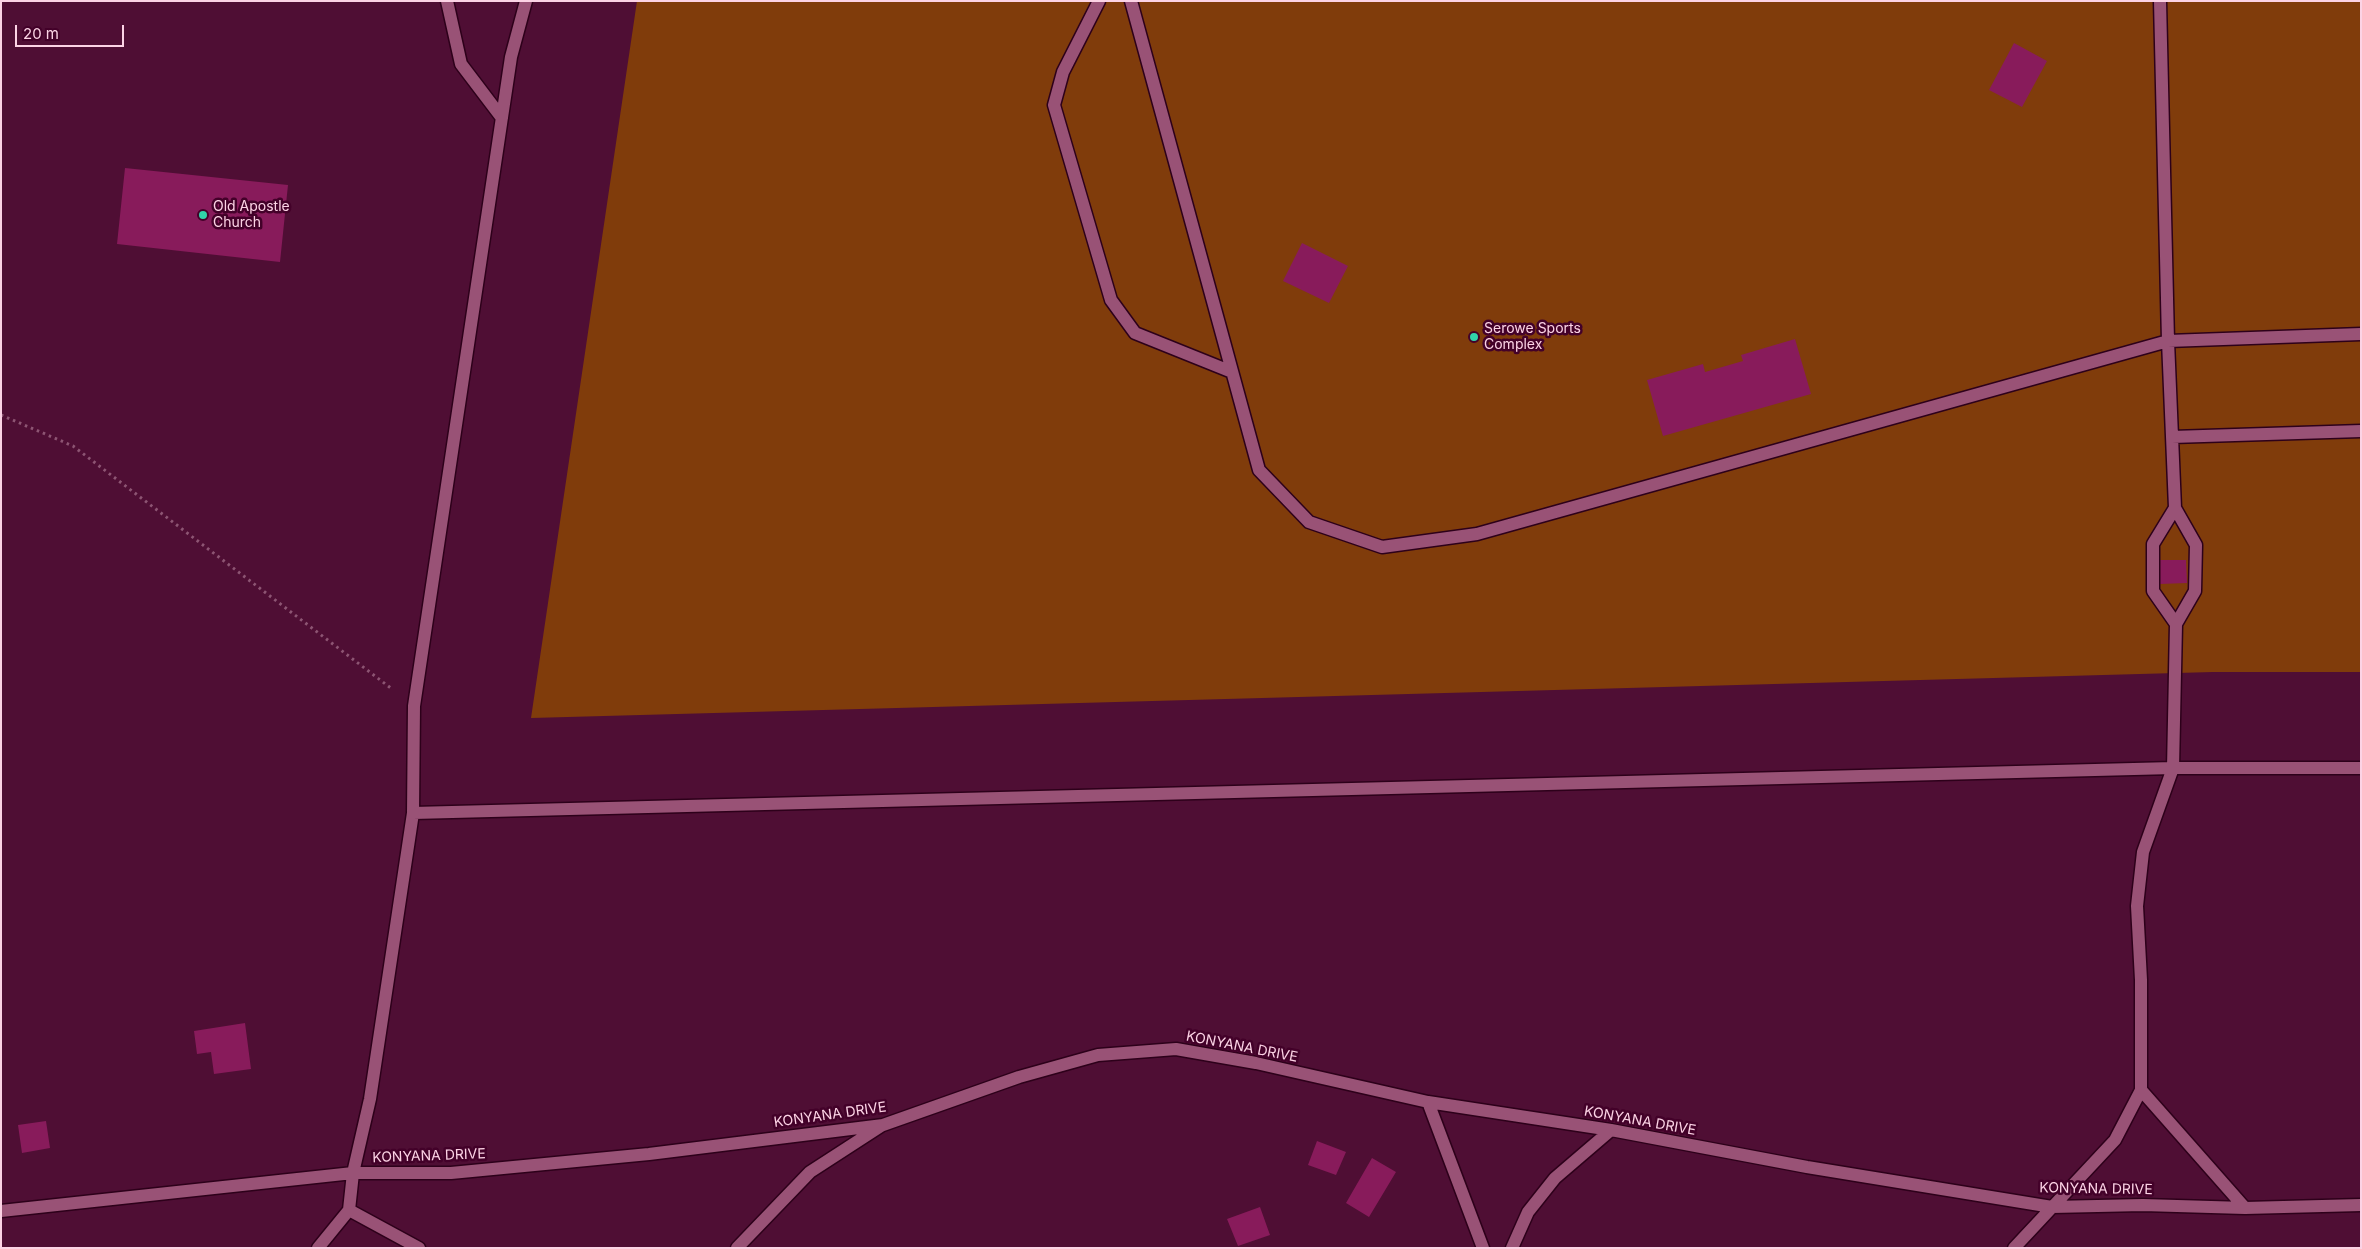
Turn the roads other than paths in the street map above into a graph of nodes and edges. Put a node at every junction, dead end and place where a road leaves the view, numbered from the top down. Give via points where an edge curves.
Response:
1 (447, 1) edge
2 (526, 1) edge
3 (1099, 1) edge
4 (1131, 1) edge
5 (2160, 1) edge
6 (502, 118) junction
7 (2361, 334) edge
8 (2168, 341) junction
9 (1232, 372) junction
10 (2361, 431) edge
11 (2172, 437) junction
12 (2176, 508) junction
13 (2176, 624) junction
14 (2173, 768) junction
15 (2361, 768) edge
16 (413, 813) junction
17 (2140, 1090) junction
18 (1428, 1102) junction
19 (883, 1125) junction
20 (1611, 1130) junction
21 (353, 1173) junction
22 (2361, 1205) edge
23 (2052, 1207) junction
24 (2245, 1208) junction
25 (349, 1210) junction
26 (1, 1211) edge
27 (318, 1248) edge
28 (418, 1248) edge
29 (737, 1248) edge
30 (1483, 1248) edge
31 (1512, 1248) edge
32 (2014, 1248) edge

1 - 6 street via 461,64
2 - 6 street via 511,57
3 - 9 street via 1063,72 1054,105 1111,300 1135,333
4 - 9 street
5 - 8 street
6 - 16 street via 414,706
7 - 8 street
8 - 9 street via 1477,534 1382,547 1309,522 1259,470
8 - 11 street
10 - 11 street
11 - 12 street
12 - 13 street via 2196,545 2195,591
12 - 13 street via 2153,544 2153,591
13 - 14 street
14 - 15 street
14 - 16 street
14 - 17 street via 2144,852 2137,906 2141,980
16 - 21 street via 370,1099
17 - 23 street via 2116,1140
17 - 24 street
18 - 19 street, KONYANA DRIVE via 1256,1063 1176,1049 1098,1055 1019,1077
18 - 20 street, KONYANA DRIVE
18 - 30 street
19 - 21 street, KONYANA DRIVE via 649,1154 451,1173
19 - 29 street via 810,1172
20 - 23 street, KONYANA DRIVE via 1807,1167
20 - 31 street via 1555,1178 1528,1212
21 - 25 street
21 - 26 street, KONYANA DRIVE
22 - 24 street, KONYANA DRIVE
23 - 24 street, KONYANA DRIVE
23 - 32 street
25 - 27 street
25 - 28 street

